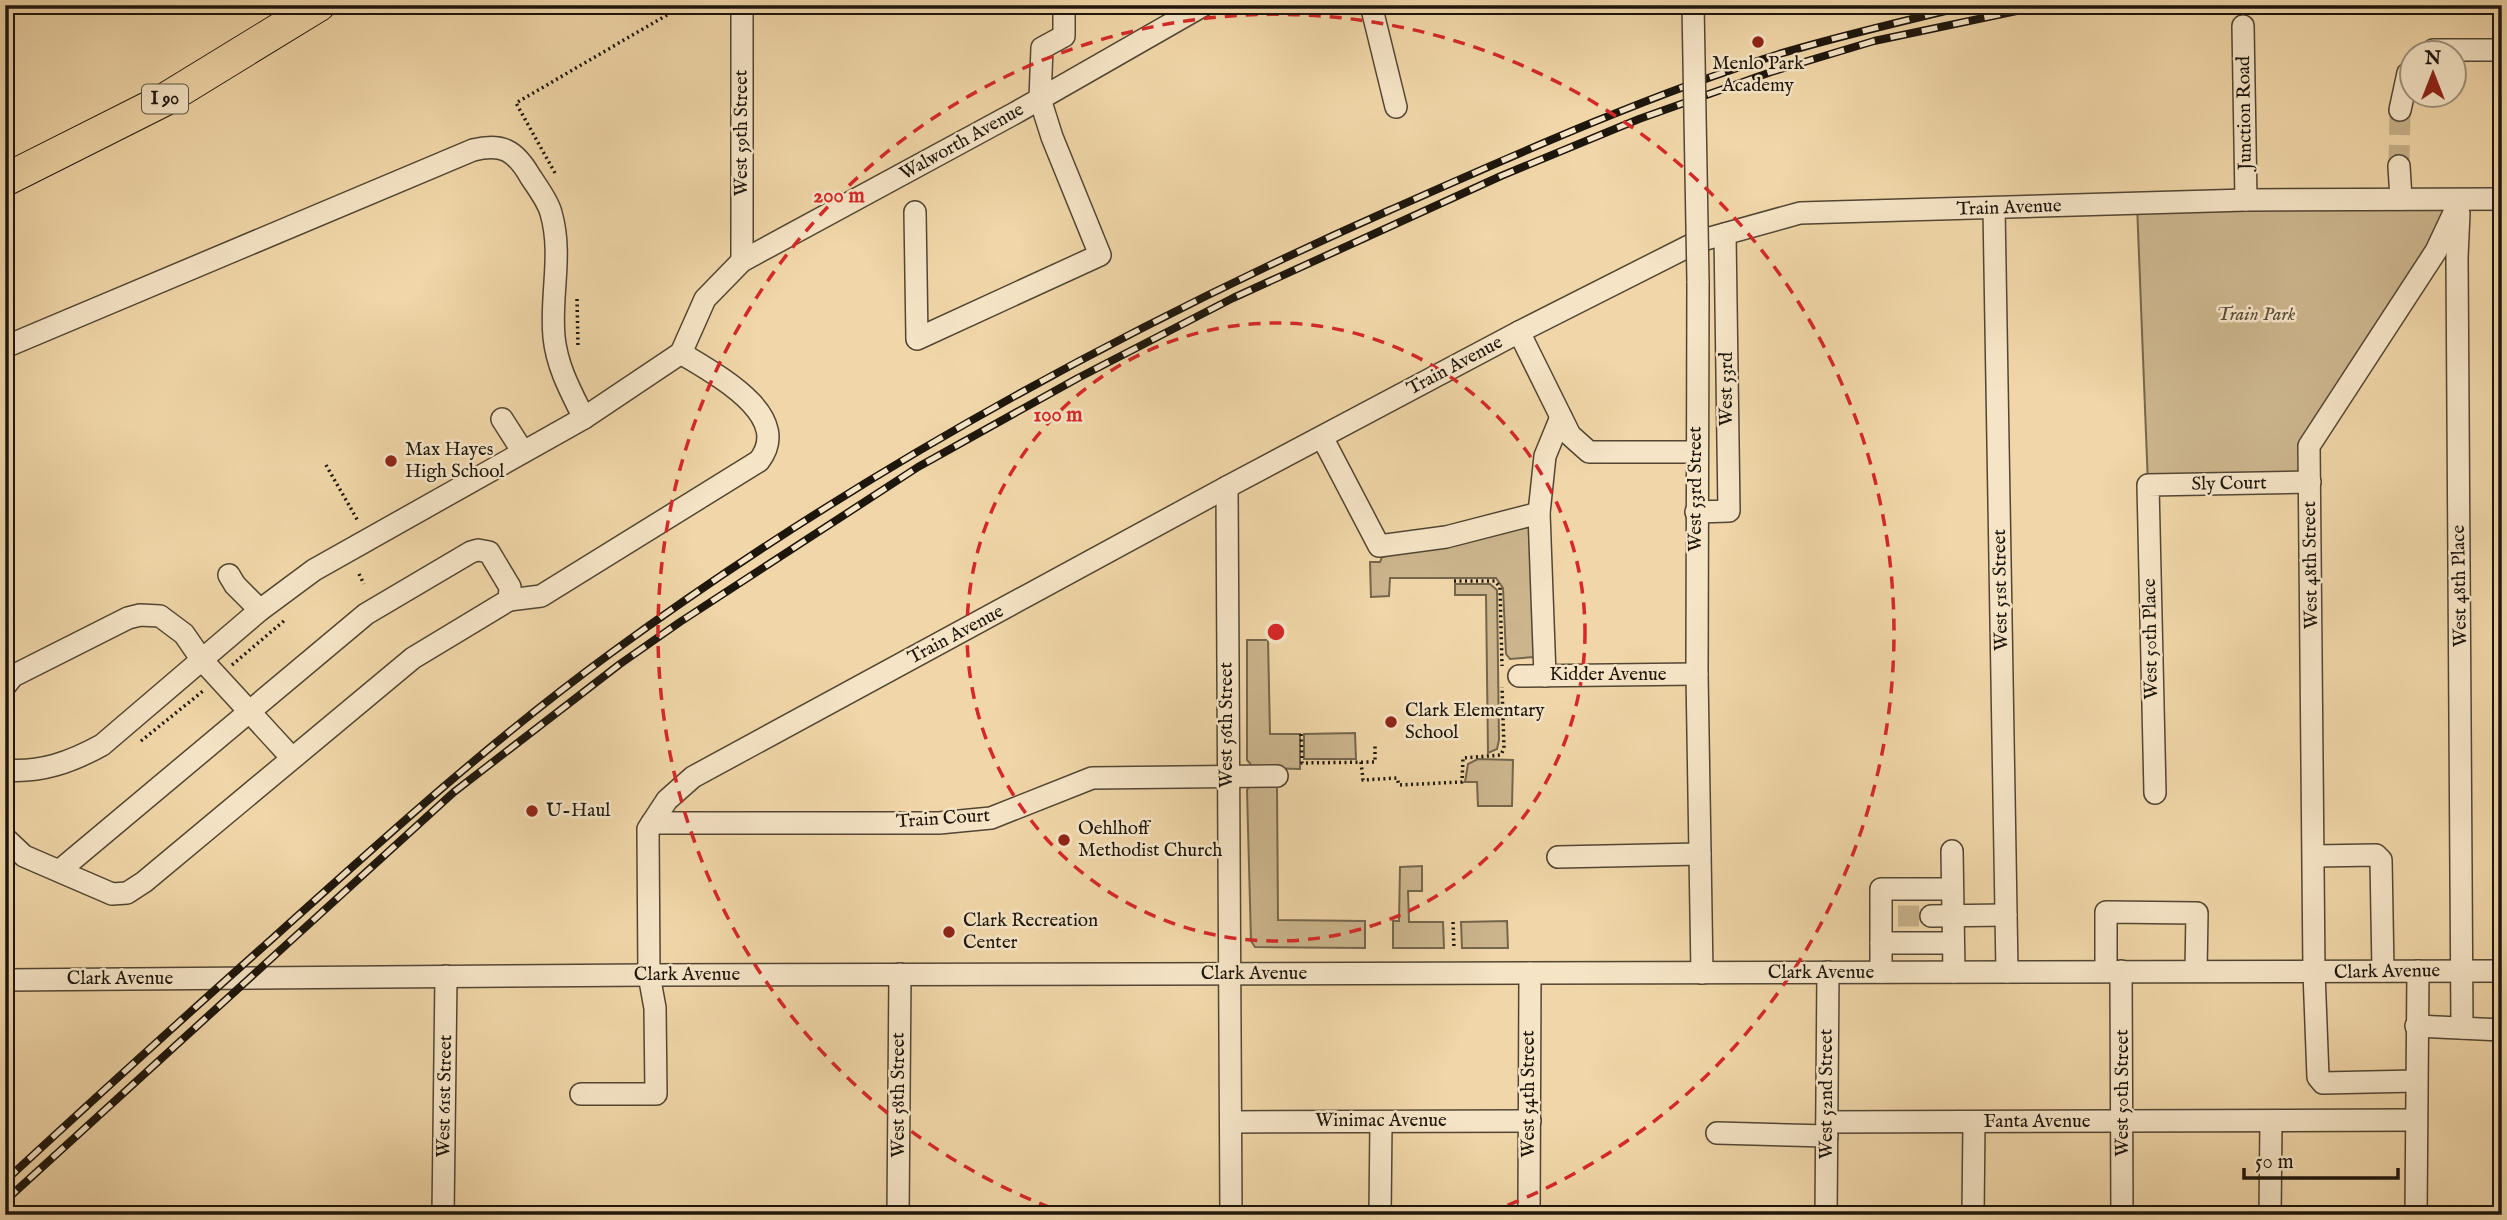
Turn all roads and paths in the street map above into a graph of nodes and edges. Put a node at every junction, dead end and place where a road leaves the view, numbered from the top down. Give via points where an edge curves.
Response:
1 (319, 5) edge
2 (684, 5) edge
3 (742, 5) edge
4 (1064, 5) edge
5 (1204, 5) edge
6 (1371, 5) edge
7 (1693, 5) edge
8 (2244, 26) dead end
9 (2468, 50) edge
10 (2502, 50) edge
11 (1040, 99) junction
12 (1396, 107) dead end
13 (2399, 166) tunnel mouth
14 (557, 176) dead end
15 (5, 180) edge
16 (2401, 199) junction
17 (2502, 199) edge
18 (2246, 200) junction
19 (2460, 200) junction
20 (1994, 208) junction
21 (915, 212) dead end
22 (1725, 234) junction
23 (741, 261) junction
24 (1518, 332) junction
25 (5, 347) edge
26 (681, 353) junction
27 (1561, 417) junction
28 (584, 418) junction
29 (502, 419) dead end
30 (1322, 437) junction
31 (523, 452) junction
32 (1696, 452) junction
33 (326, 465) dead end
34 (2310, 482) junction
35 (2148, 485) joint
36 (1227, 487) junction
37 (1696, 512) junction
38 (1539, 513) junction
39 (362, 529) dead end
40 (359, 574) dead end
41 (229, 575) dead end
42 (1454, 581) dead end
43 (364, 584) dead end
44 (509, 600) junction
45 (260, 610) junction
46 (202, 660) junction
47 (1508, 674) junction
48 (1697, 674) junction
49 (1545, 676) junction
50 (5, 686) edge
51 (250, 711) junction
52 (1301, 734) dead end
53 (1375, 743) dead end
54 (292, 758) junction
55 (1361, 762) junction
56 (5, 770) edge
57 (1227, 776) junction
58 (1277, 776) dead end
59 (2155, 793) dead end
60 (652, 823) junction
61 (5, 838) edge
62 (1952, 851) dead end
63 (1700, 854) junction
64 (2314, 856) junction
65 (1558, 857) dead end
66 (59, 871) junction
67 (1952, 889) junction
68 (2006, 915) junction
69 (1942, 916) junction
70 (1453, 922) dead end
71 (1881, 943) junction
72 (1953, 943) junction
73 (1454, 948) dead end
74 (2114, 971) junction
75 (2196, 971) junction
76 (2383, 971) junction
77 (2418, 971) junction
78 (2463, 971) junction
79 (2502, 971) edge
80 (1828, 972) junction
81 (1881, 972) junction
82 (1954, 972) junction
83 (2007, 972) junction
84 (2314, 972) junction
85 (1530, 973) junction
86 (1703, 973) junction
87 (900, 974) junction
88 (1231, 974) junction
89 (649, 975) junction
90 (446, 976) junction
91 (5, 980) edge
92 (2416, 1026) junction
93 (2462, 1028) junction
94 (2502, 1030) edge
95 (2416, 1081) junction
96 (581, 1094) dead end
97 (1530, 1121) junction
98 (2416, 1121) junction
99 (1231, 1122) junction
100 (1381, 1122) junction
101 (1974, 1122) junction
102 (2123, 1122) junction
103 (2271, 1122) junction
104 (1827, 1129) junction
105 (1717, 1133) dead end
106 (443, 1215) edge
107 (898, 1215) edge
108 (1231, 1215) edge
109 (1380, 1215) edge
110 (1529, 1215) edge
111 (1826, 1215) edge
112 (1973, 1215) edge
113 (2122, 1215) edge
114 (2270, 1215) edge
115 (2416, 1215) edge

1 - 15 highway, I 90 via 164,100
2 - 14 path via 516,103
3 - 23 street, West 59th Street
4 - 11 street via 1064,36 1042,48
5 - 11 street, Walworth Avenue
6 - 12 street
7 - 32 street, West 53rd Street, bridge
8 - 18 street, Junction Road
9 - 10 street
11 - 21 street via 1100,255 917,339
11 - 23 street, Walworth Avenue
13 - 16 street
16 - 18 street, Train Avenue
16 - 19 street, Train Avenue
17 - 19 street, Train Avenue
18 - 20 street, Train Avenue
19 - 34 street, West 48th Street via 2436,251 2309,446
19 - 78 street, West 48th Place
20 - 22 street, Train Avenue via 1800,213
20 - 68 street, West 51st Street
22 - 24 street, Train Avenue via 1699,241
22 - 37 street, West 53rd via 1728,511
23 - 26 street, Walworth Avenue via 705,299
24 - 27 street
24 - 30 street, Train Avenue
25 - 28 street via 473,150 503,148 524,164 551,212 557,248 554,335 558,362
26 - 28 street
26 - 44 street via 736,388 760,413 768,428 766,452 759,461 541,596
27 - 32 street via 1570,436 1589,452
27 - 38 street via 1545,456
28 - 31 street
29 - 31 street
30 - 36 street, Train Avenue
30 - 38 street via 1379,546 1446,537
31 - 45 street via 314,570
32 - 37 street, West 53rd Street
33 - 39 path
34 - 35 street, Sly Court
34 - 64 street, West 48th Street
35 - 59 street, West 50th Place
36 - 57 street, West 56th Street
36 - 60 street, Train Avenue via 693,777 667,800
37 - 48 street, West 53rd Street
38 - 49 street
40 - 43 path
41 - 45 street
42 - 47 path via 1495,581 1500,587
44 - 51 street via 510,587 489,552 471,552 366,614
44 - 54 street via 413,658
45 - 46 street
46 - 50 street via 184,634 159,616 140,615 13,676
46 - 51 street
46 - 56 street via 102,745 77,759 31,771
47 - 49 street, Kidder Avenue
47 - 55 path via 1504,748 1501,755 1460,760 1462,782 1399,785 1397,778 1363,779
48 - 49 street, Kidder Avenue
48 - 63 street, West 53rd Street
51 - 54 street
51 - 66 street
52 - 55 path via 1302,763
53 - 55 path via 1375,762
54 - 66 street via 127,893 112,894
57 - 58 street, Train Court
57 - 60 street, Train Court via 1092,778 977,820
57 - 88 street, West 56th Street
60 - 89 street, Train Avenue via 648,829
61 - 66 street via 24,856
62 - 67 street
63 - 65 street
63 - 86 street, West 53rd Street
64 - 76 street via 2376,855 2381,860
64 - 84 street, West 48th Street
67 - 69 street
67 - 71 street via 1881,889 1889,916
68 - 69 street
68 - 83 street, West 51st Street
69 - 72 street
70 - 73 path
71 - 72 street
71 - 81 street
72 - 82 street
74 - 75 street, Clark Avenue
74 - 75 street, West 50th Street via 2106,912 2197,913
74 - 83 street, Clark Avenue
74 - 102 street, West 50th Street
75 - 84 street, Clark Avenue
76 - 77 street, Clark Avenue
76 - 84 street, Clark Avenue
77 - 78 street, Clark Avenue
77 - 92 street
78 - 79 street, Clark Avenue
78 - 93 street, West 48th Place
80 - 81 street, Clark Avenue
80 - 86 street, Clark Avenue
80 - 104 street, West 52nd Street
81 - 82 street, Clark Avenue
82 - 83 street, Clark Avenue
84 - 95 street, West 48th Street via 2318,1077 2323,1083
85 - 86 street, Clark Avenue
85 - 88 street, Clark Avenue
85 - 97 street, West 54th Street
87 - 88 street, Clark Avenue
87 - 89 street, Clark Avenue
87 - 107 street, West 58th Street
88 - 99 street, West 56th Street
89 - 90 street, Clark Avenue
89 - 96 street, Train Avenue via 655,1008 656,1094
90 - 91 street, Clark Avenue
90 - 106 street, West 61st Street
92 - 93 street
92 - 95 street
93 - 94 street
95 - 98 street
97 - 100 street, Winimac Avenue
97 - 110 street, West 54th Street
98 - 103 street, Fanta Avenue
98 - 115 street
99 - 100 street, Winimac Avenue
99 - 108 street, West 56th Street
100 - 109 street
101 - 102 street, Fanta Avenue
101 - 104 street, Fanta Avenue
101 - 112 street
102 - 103 street, Fanta Avenue
102 - 113 street, West 50th Street
103 - 114 street
104 - 105 street, Fanta Avenue
104 - 111 street, West 52nd Street

